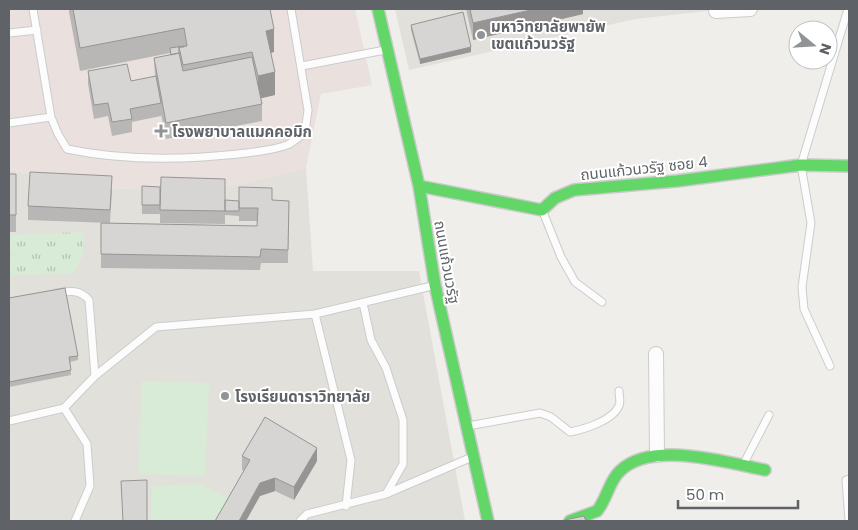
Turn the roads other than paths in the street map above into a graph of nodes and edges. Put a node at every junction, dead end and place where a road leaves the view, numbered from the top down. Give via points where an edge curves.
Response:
1 (33, 9) edge
2 (291, 9) edge
3 (378, 9) edge
4 (750, 9) edge
5 (848, 9) edge
6 (716, 11) dead end
7 (37, 30) junction
8 (9, 32) edge
9 (387, 49) junction
10 (302, 66) junction
11 (51, 117) junction
12 (9, 123) edge
13 (801, 165) junction
14 (849, 166) edge
15 (418, 186) junction
16 (542, 210) junction
17 (435, 285) junction
18 (49, 294) edge
19 (602, 302) dead end
20 (363, 303) junction
21 (315, 314) junction
22 (656, 354) dead end
23 (830, 366) dead end
24 (95, 376) junction
25 (619, 390) dead end
26 (64, 408) junction
27 (768, 416) dead end
28 (9, 421) edge
29 (465, 427) junction
30 (658, 455) junction
31 (473, 457) junction
32 (742, 466) junction
33 (765, 470) dead end
34 (849, 479) edge
35 (386, 494) junction
36 (346, 506) junction
37 (849, 520) edge
38 (75, 521) edge
39 (300, 521) edge
40 (488, 521) edge
41 (570, 521) edge

1 - 7 lane
2 - 10 lane
3 - 9 street, ถนนแก้วนวรัฐ
4 - 6 street
5 - 13 lane
7 - 8 lane
7 - 11 lane
9 - 10 lane
9 - 15 street, ถนนแก้วนวรัฐ
10 - 11 lane via 308,110 305,132 289,144 273,150 204,157 94,155 67,149
11 - 12 lane
13 - 14 street, ถนนแก้วนวรัฐ ซอย 4
13 - 16 street, ถนนแก้วนวรัฐ ซอย 4 via 574,190 555,198
13 - 23 lane via 811,223 802,287 804,309
15 - 16 street
15 - 17 street, ถนนแก้วนวรัฐ
16 - 19 lane via 561,257 576,282
17 - 20 lane
17 - 29 street, ถนนแก้วนวรัฐ
18 - 24 lane via 76,291 82,292 89,300
20 - 21 lane
20 - 35 lane via 371,340 386,368 403,420 403,464
21 - 24 lane via 156,327
21 - 36 lane via 351,460
22 - 30 street
24 - 26 lane
25 - 29 lane via 620,404 614,415 570,432 551,417 540,413
26 - 28 lane
26 - 38 lane via 87,444 90,486
27 - 32 lane
29 - 31 street, ถนนแก้วนวรัฐ
30 - 32 street via 701,458
30 - 41 street via 625,463 612,480 598,509 593,514
31 - 35 lane
31 - 40 street, ถนนแก้วนวรัฐ
32 - 33 street
34 - 37 lane via 846,480
35 - 36 lane
36 - 39 lane via 307,514

